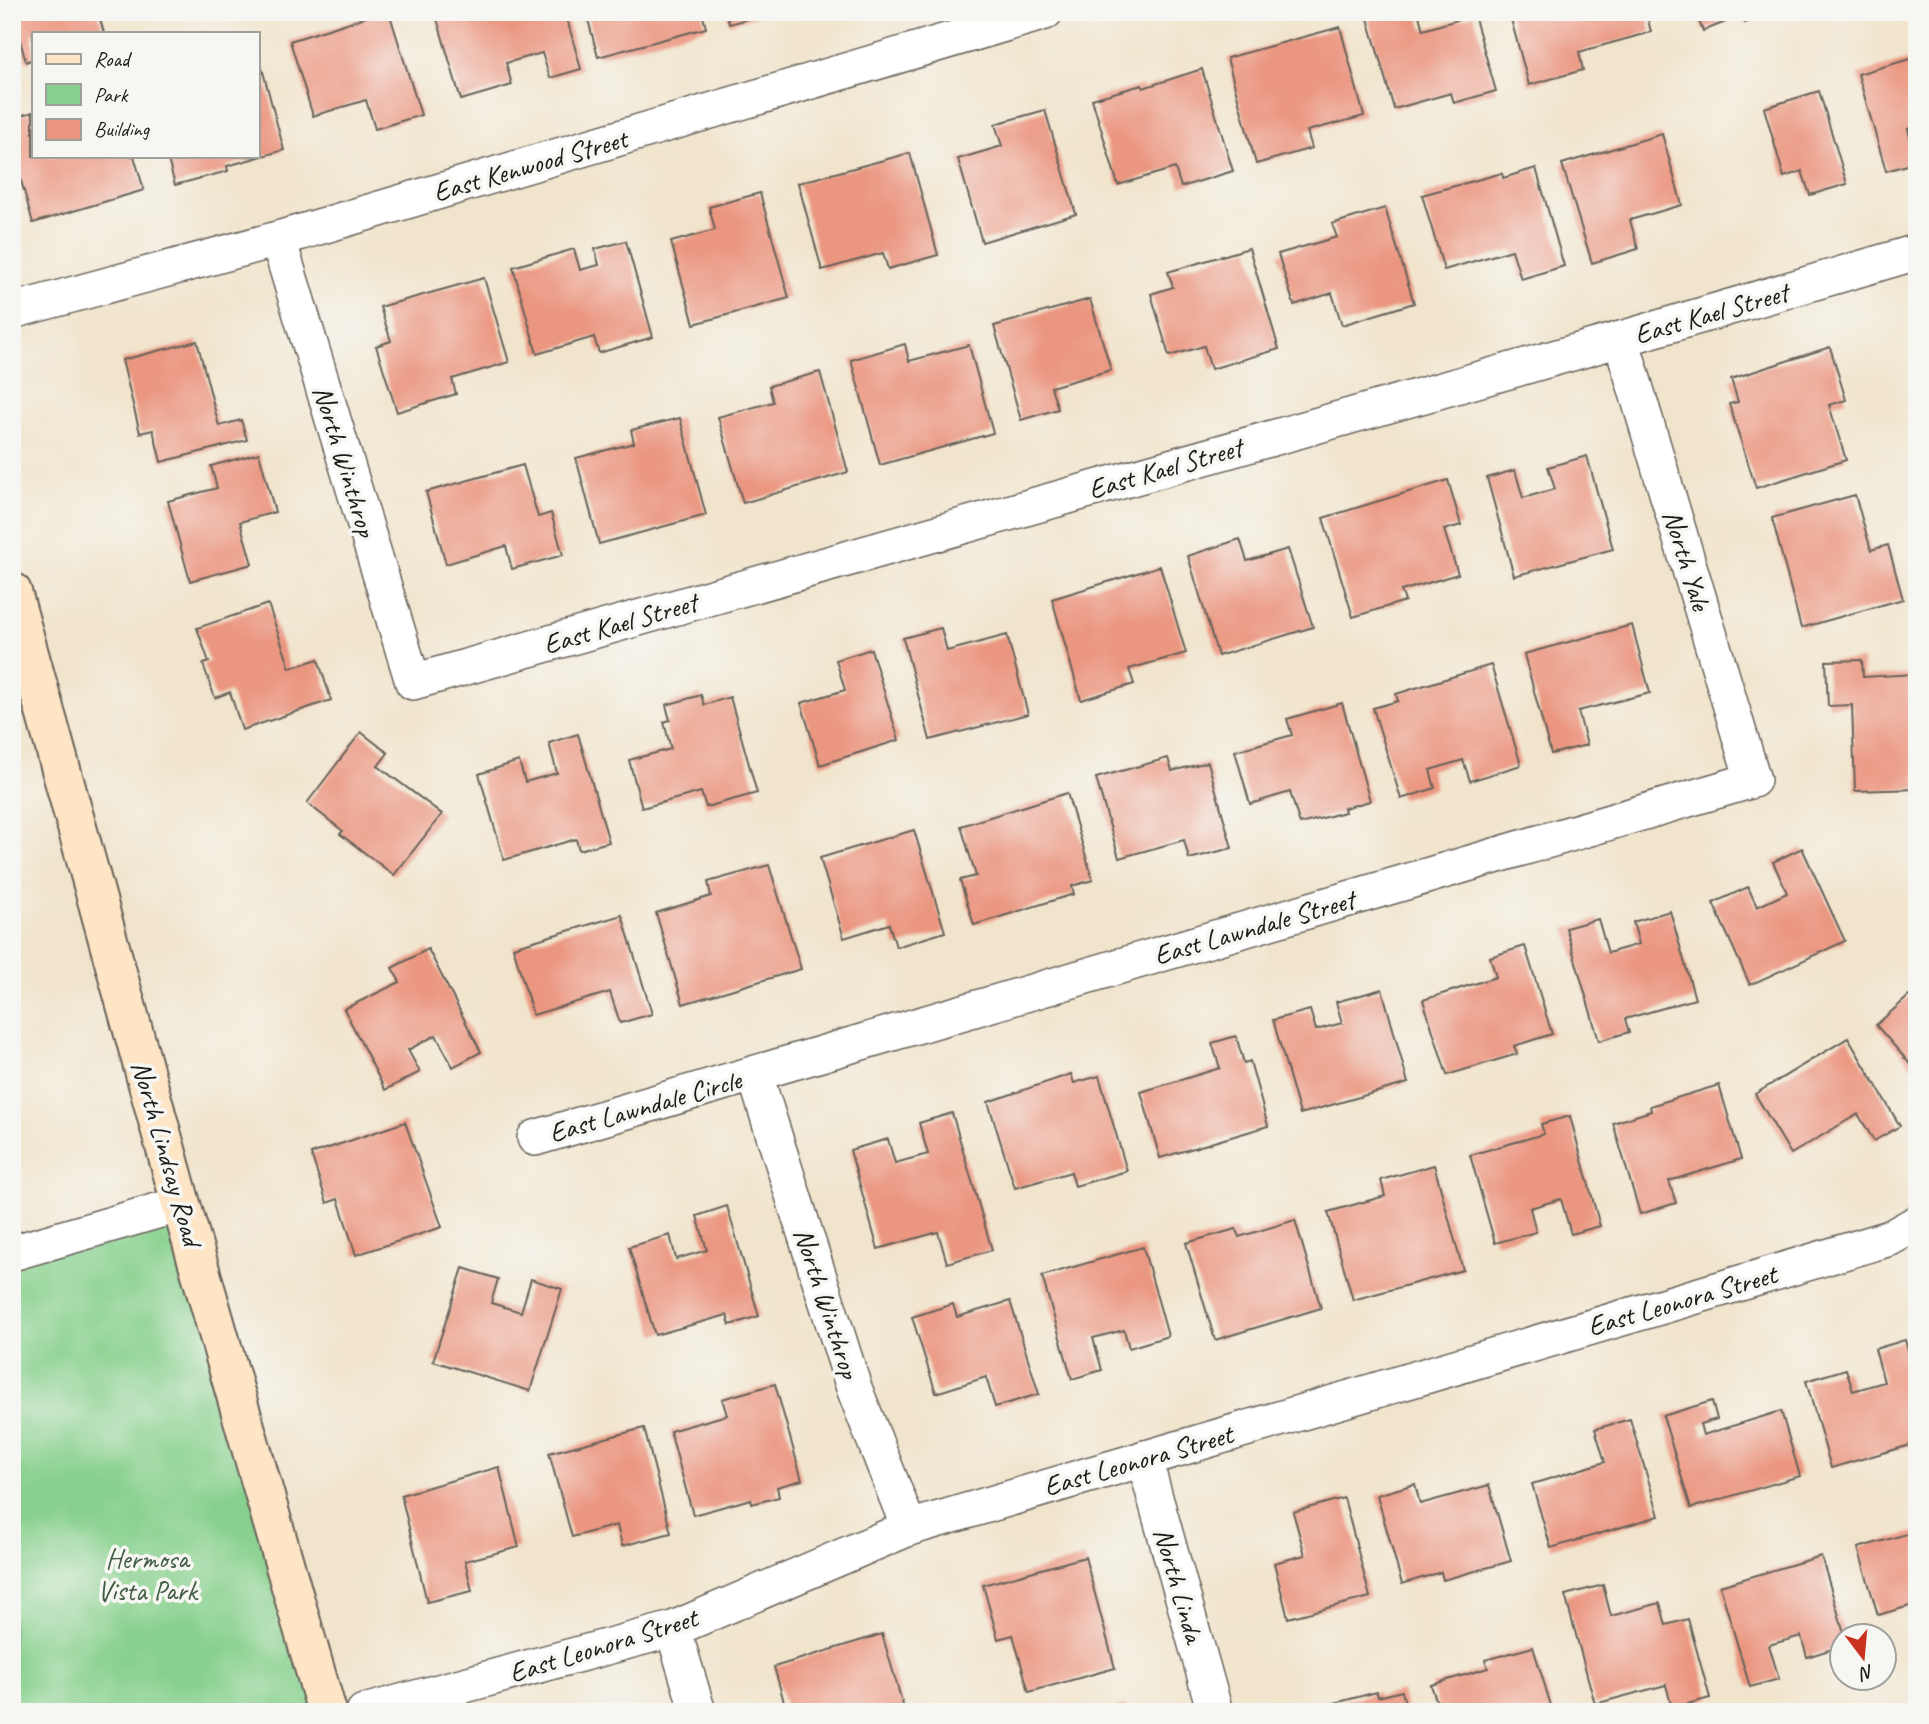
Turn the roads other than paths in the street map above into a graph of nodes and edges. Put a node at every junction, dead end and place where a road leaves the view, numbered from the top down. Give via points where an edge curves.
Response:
1 (1045, 12) edge
2 (278, 239) junction
3 (1917, 252) edge
4 (12, 311) edge
5 (1621, 339) junction
6 (12, 592) edge
7 (413, 682) joint
8 (1753, 780) joint
9 (755, 1075) junction
10 (535, 1138) dead end
11 (181, 1204) junction
12 (1917, 1223) edge
13 (12, 1253) edge
14 (1144, 1458) junction
15 (909, 1528) junction
16 (673, 1629) junction
17 (327, 1712) edge
18 (364, 1712) edge
19 (698, 1712) edge
20 (1215, 1712) edge

1 - 2 street, East Kenwood Street
2 - 4 street, East Kenwood Street
2 - 7 street, North Winthrop
3 - 5 street, East Kael Street
5 - 7 street, East Kael Street
5 - 8 street, North Yale
6 - 11 main road, North Lindsay Road
8 - 9 street, East Lawndale Street
9 - 10 street, East Lawndale Circle
9 - 15 street, North Winthrop via 854,1388
11 - 13 street
11 - 17 main road, North Lindsay Road
12 - 14 street, East Leonora Street via 1890,1238
14 - 15 street, East Leonora Street
14 - 20 street, North Linda
15 - 16 street, East Leonora Street
16 - 18 street, East Leonora Street
16 - 19 street

